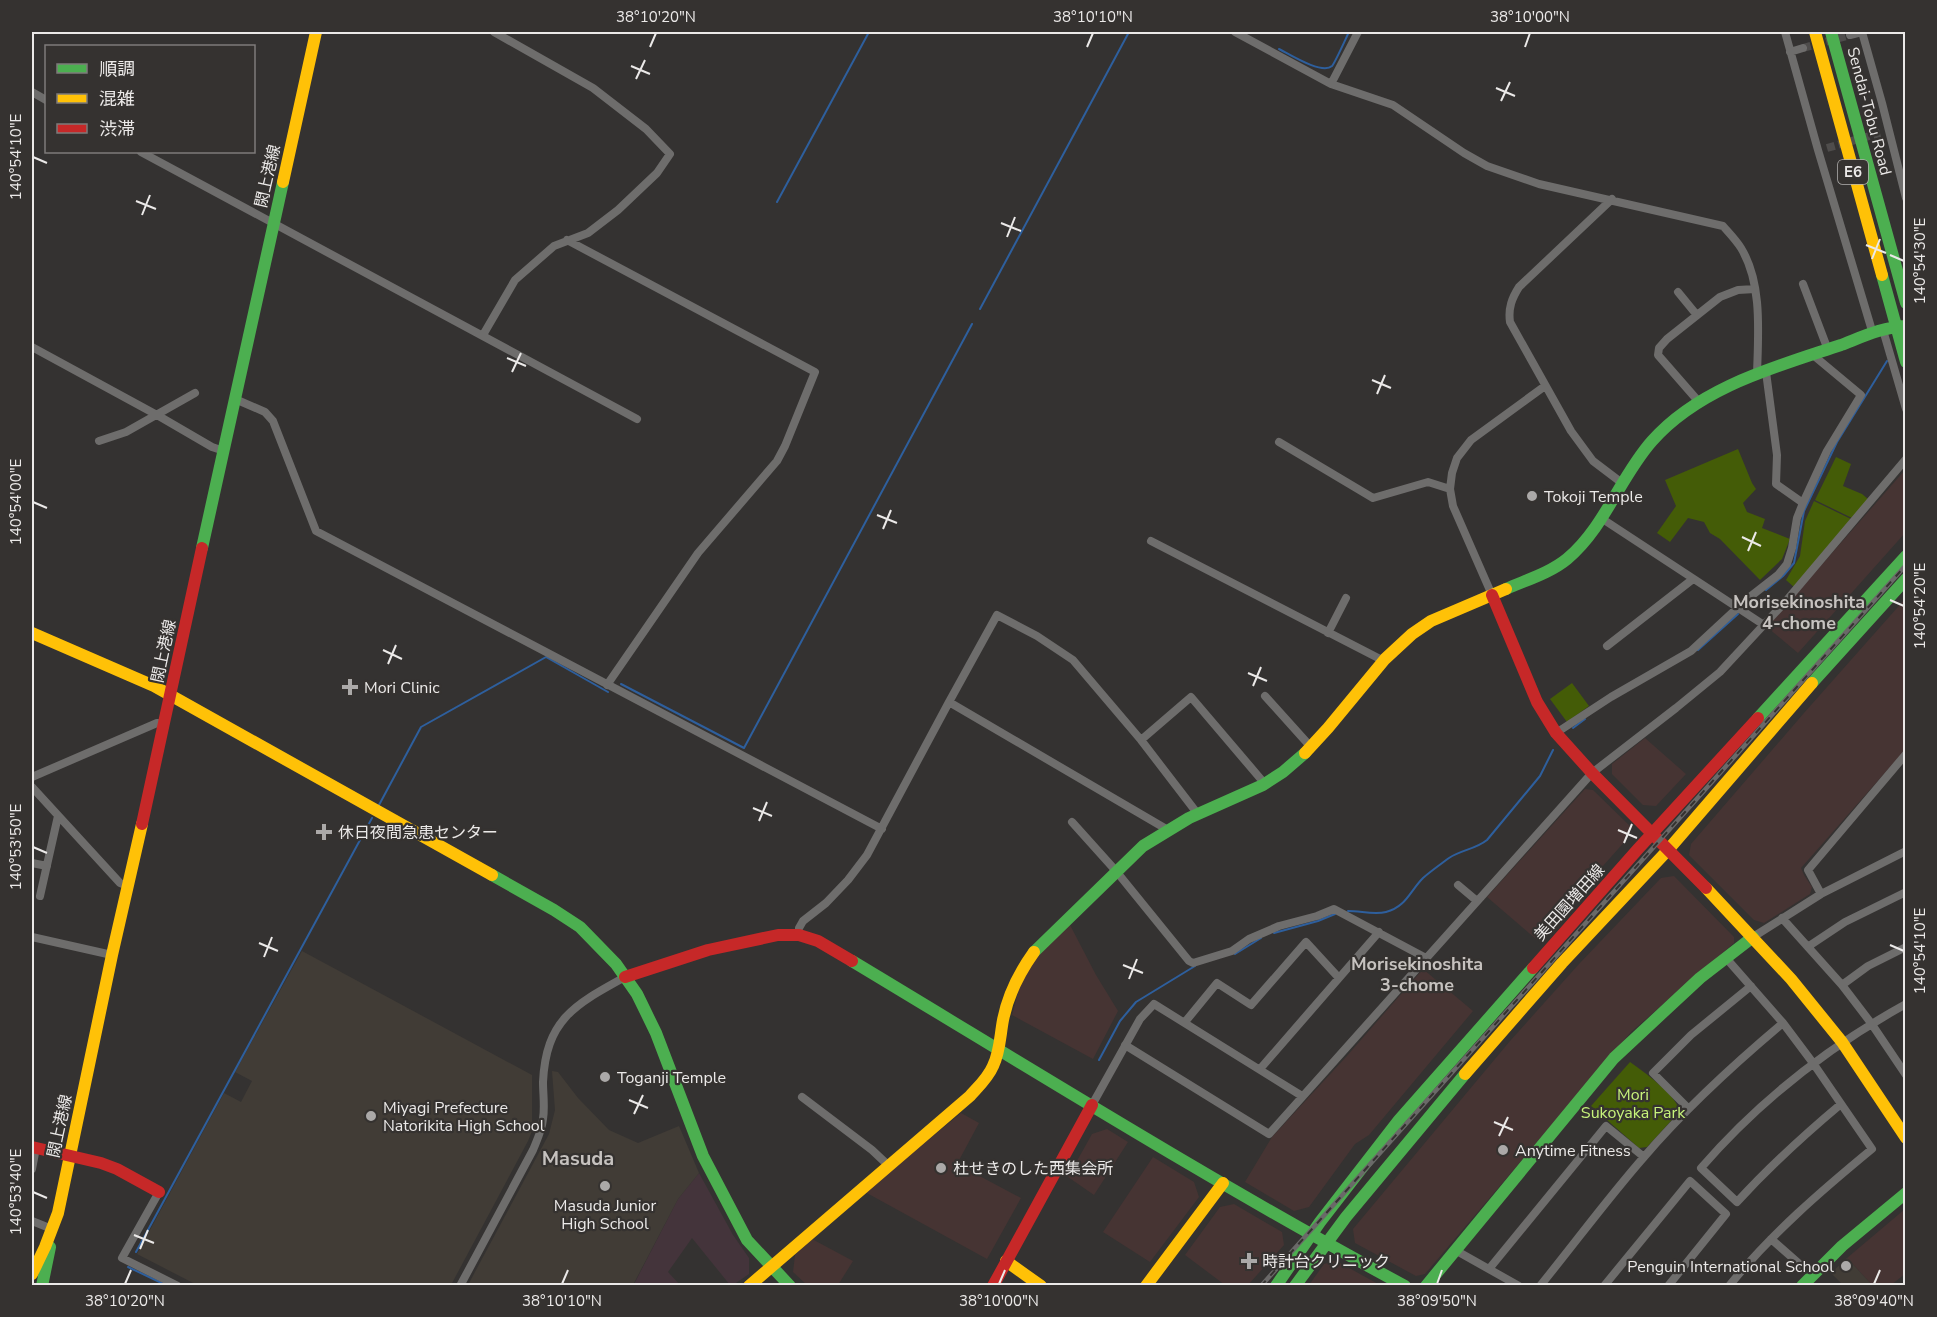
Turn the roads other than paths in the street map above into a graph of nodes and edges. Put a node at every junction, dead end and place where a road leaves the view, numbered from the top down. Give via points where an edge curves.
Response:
1 (316, 32) edge
2 (494, 32) edge
3 (1235, 32) edge
4 (1358, 32) edge
5 (1785, 32) edge
6 (1815, 32) edge
7 (1831, 32) edge
8 (1862, 32) edge
9 (1850, 35) dead end
10 (1803, 48) tunnel mouth
11 (1790, 52) junction
12 (1331, 84) junction
13 (143, 153) edge
14 (1905, 198) edge
15 (1612, 200) junction
16 (273, 222) junction
17 (567, 240) junction
18 (1803, 284) dead end
19 (1755, 289) junction
20 (1678, 292) dead end
21 (1905, 303) edge
22 (1696, 315) junction
23 (1905, 326) edge
24 (1878, 332) junction
25 (483, 335) junction
26 (32, 347) edge
27 (1827, 350) junction
28 (1813, 355) junction
29 (1905, 362) edge
30 (1762, 374) junction
31 (1545, 386) junction
32 (195, 393) dead end
33 (235, 399) junction
34 (1700, 402) junction
35 (1905, 409) edge
36 (157, 415) junction
37 (637, 419) dead end
38 (99, 441) dead end
39 (1279, 442) dead end
40 (224, 451) junction
41 (1905, 459) edge
42 (1622, 483) junction
43 (1450, 489) junction
44 (1803, 503) junction
45 (1601, 518) junction
46 (1151, 541) dead end
47 (1905, 556) edge
48 (1693, 579) junction
49 (1905, 579) edge
50 (1492, 595) junction
51 (1346, 598) dead end
52 (1739, 608) junction
53 (1764, 624) junction
54 (32, 633) edge
55 (1328, 633) junction
56 (1607, 646) dead end
57 (1384, 662) junction
58 (607, 685) junction
59 (171, 695) junction
60 (1265, 696) dead end
61 (949, 702) junction
62 (165, 725) junction
63 (1557, 733) junction
64 (1141, 740) junction
65 (1310, 746) junction
66 (1905, 754) edge
67 (1592, 773) junction
68 (32, 777) edge
69 (1265, 784) junction
70 (32, 787) edge
71 (1197, 813) junction
72 (58, 816) junction
73 (1072, 822) dead end
74 (882, 830) junction
75 (1168, 830) junction
76 (1653, 833) junction
77 (1668, 850) junction
78 (1905, 851) edge
79 (32, 863) edge
80 (47, 866) junction
81 (1116, 871) junction
82 (1458, 885) dead end
83 (128, 886) junction
84 (1905, 892) edge
85 (1821, 894) junction
86 (40, 896) dead end
87 (1477, 901) junction
88 (1782, 918) junction
89 (1379, 932) junction
90 (799, 935) junction
91 (32, 937) edge
92 (1753, 937) junction
93 (1809, 946) junction
94 (1905, 947) edge
95 (112, 955) junction
96 (1426, 958) junction
97 (1726, 958) junction
98 (625, 977) junction
99 (1339, 978) junction
100 (1842, 985) junction
101 (1751, 986) junction
102 (1905, 1004) edge
103 (1185, 1022) junction
104 (1783, 1023) junction
105 (1871, 1023) junction
106 (1842, 1042) junction
107 (1125, 1045) junction
108 (999, 1049) junction
109 (1813, 1063) junction
110 (1902, 1063) edge
111 (1260, 1069) junction
112 (1905, 1075) edge
113 (1302, 1096) junction
114 (802, 1097) dead end
115 (1841, 1104) junction
116 (1092, 1105) junction
117 (1688, 1108) junction
118 (1905, 1138) edge
119 (34, 1147) edge
120 (70, 1155) junction
121 (1644, 1157) junction
122 (889, 1166) junction
123 (32, 1168) edge
124 (1223, 1184) junction
125 (159, 1192) joint
126 (1905, 1193) edge
127 (58, 1213) junction
128 (32, 1221) edge
129 (52, 1229) junction
130 (1311, 1234) junction
131 (1772, 1239) junction
132 (1326, 1243) junction
133 (1455, 1250) junction
134 (1006, 1261) junction
135 (770, 1266) junction
136 (1489, 1269) junction
137 (32, 1274) edge
138 (1812, 1275) junction
139 (42, 1286) edge
140 (178, 1286) edge
141 (460, 1286) edge
142 (749, 1286) edge
143 (790, 1286) edge
144 (993, 1286) edge
145 (1041, 1286) edge
146 (1146, 1286) edge
147 (1276, 1286) edge
148 (1295, 1286) edge
149 (1406, 1286) edge
150 (1426, 1286) edge
151 (1519, 1286) edge
152 (1540, 1286) edge
153 (1604, 1286) edge
154 (1668, 1286) edge
155 (1729, 1286) edge
156 (1802, 1286) edge

1 - 16 main road, 閖上港線
2 - 17 street via 593,88 646,129 670,154 657,173 618,210 588,233
3 - 12 street
4 - 12 street
5 - 11 street
6 - 29 main road, Sendai-Tobu Road / E6
7 - 21 main road, Sendai-Tobu Road / E6
8 - 9 street
8 - 14 street via 1882,103 1884,132
10 - 11 street
11 - 24 street
12 - 15 street via 1393,105 1487,166 1539,184
13 - 16 street
15 - 19 street via 1723,226 1741,249
15 - 31 street via 1520,287 1510,305 1510,322
16 - 25 street
16 - 33 main road, 閖上港線
17 - 25 street via 554,246 514,280
17 - 58 street via 815,372 777,461 698,553
18 - 27 street
19 - 22 street via 1720,297
19 - 30 street
20 - 22 street
22 - 34 street via 1667,339 1658,355
23 - 24 main road
24 - 27 main road
24 - 35 street
25 - 37 street
26 - 36 street
27 - 28 main road
28 - 30 main road
28 - 44 street via 1862,395 1827,451
30 - 34 main road
30 - 44 street via 1777,455 1776,484
31 - 42 street via 1593,461
31 - 43 street via 1471,440 1457,458
32 - 36 street
33 - 40 main road, 閖上港線
33 - 58 street via 265,412 273,421 316,531
34 - 42 main road via 1654,439
36 - 38 street
36 - 40 street
39 - 43 street via 1373,498 1428,482
40 - 59 main road, 閖上港線
41 - 53 street
42 - 45 main road
43 - 50 street via 1453,506
44 - 52 street via 1786,564
45 - 48 street
45 - 50 main road via 1566,560
46 - 55 street
47 - 76 main road, 美田園増田線
48 - 52 street
48 - 56 street
49 - 77 main road
50 - 57 main road via 1418,629
50 - 63 main road via 1537,702
51 - 55 street
52 - 53 street
52 - 63 street via 1691,651
53 - 67 street via 1720,672
54 - 59 main road
55 - 57 street
57 - 65 main road
58 - 74 street
59 - 62 main road, 閖上港線
59 - 98 main road via 561,914 600,946
60 - 65 street
61 - 64 street via 997,615 1073,660
61 - 74 street
61 - 75 street
62 - 68 street via 158,723
62 - 83 main road, 閖上港線
63 - 67 main road
64 - 69 street via 1191,697
64 - 71 street
65 - 69 main road
66 - 85 street via 1808,870
67 - 76 main road
67 - 87 street
69 - 71 main road
70 - 72 street
71 - 75 main road
72 - 80 street
72 - 83 street via 120,883
73 - 81 street
74 - 90 street via 848,880 803,921
75 - 81 main road
76 - 77 main road
76 - 130 main road, 美田園増田線 via 1399,1120
77 - 92 main road
77 - 132 main road via 1458,1081
78 - 85 street
79 - 80 street
80 - 86 street
81 - 89 street via 1193,963 1232,951 1279,926 1334,909
81 - 108 main road via 1024,964 1008,1000
82 - 87 street
83 - 95 main road, 閖上港線
84 - 93 street via 1845,922
85 - 88 street
87 - 96 street
88 - 92 street
88 - 93 street
89 - 96 street
89 - 99 street
90 - 98 main road via 778,935 708,950
90 - 108 main road via 818,941
91 - 95 street
92 - 97 main road
92 - 106 main road
93 - 100 street
94 - 100 street
95 - 120 main road, 閖上港線
96 - 113 street
97 - 101 street
97 - 133 main road via 1614,1058
98 - 135 main road via 657,1033 703,1156 747,1240
98 - 141 street via 592,995 557,1026 548,1044 543,1119 533,1150
99 - 103 street via 1306,942 1251,1005 1217,983
99 - 111 street
100 - 105 street
101 - 104 street
101 - 117 street via 1690,1035 1653,1073
102 - 105 street
103 - 107 street via 1154,1004
103 - 111 street
104 - 109 street
104 - 117 street
105 - 106 street
105 - 110 street
106 - 109 street
106 - 118 main road
107 - 113 street via 1269,1134
107 - 116 street
108 - 116 main road
108 - 122 main road via 992,1068 970,1096
109 - 115 street
109 - 115 street via 1746,1120 1701,1168 1737,1202 1798,1139
110 - 112 street
111 - 113 street
114 - 122 street
115 - 131 street via 1872,1149 1809,1201
116 - 124 main road
116 - 134 main road
117 - 121 street
119 - 120 main road
119 - 123 street
120 - 125 main road via 117,1169
120 - 127 main road, 閖上港線
121 - 136 street via 1606,1126
121 - 152 street
122 - 135 main road
124 - 130 main road
124 - 146 main road
125 - 140 street via 122,1258
126 - 138 main road
127 - 129 main road, 閖上港線
127 - 139 main road
128 - 129 street
129 - 137 main road, 閖上港線
130 - 132 main road
130 - 147 main road, 美田園増田線
131 - 138 street
131 - 155 street
132 - 148 main road
132 - 149 main road
133 - 136 street
133 - 150 main road
134 - 144 main road
134 - 145 main road
135 - 142 main road
135 - 143 main road
136 - 151 street
138 - 156 main road
153 - 154 street via 1690,1180 1726,1214

